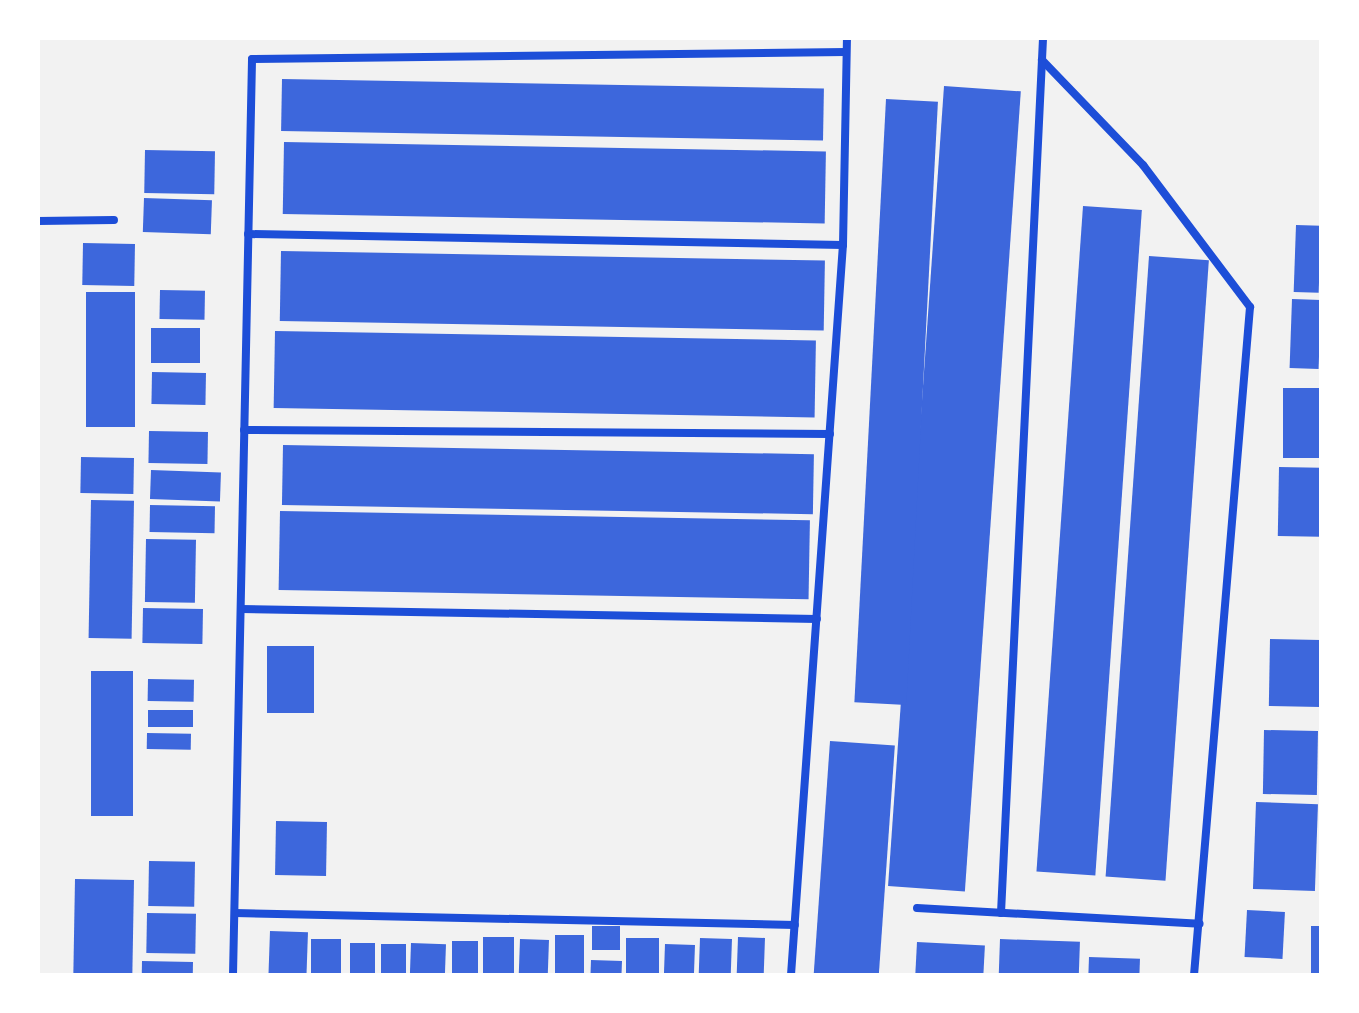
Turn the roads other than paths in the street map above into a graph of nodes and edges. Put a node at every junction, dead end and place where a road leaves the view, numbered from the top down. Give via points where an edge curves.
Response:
1 (847, 38) edge
2 (1043, 38) edge
3 (846, 52) junction
4 (1042, 60) junction
5 (114, 220) dead end
6 (38, 221) edge
7 (248, 234) junction
8 (843, 245) junction
9 (244, 430) junction
10 (830, 434) junction
11 (241, 609) junction
12 (817, 619) junction
13 (917, 908) dead end
14 (235, 913) junction
15 (1001, 913) junction
16 (1200, 924) junction
17 (795, 925) junction
18 (233, 975) edge
19 (791, 975) edge
20 (1194, 975) edge

1 - 3 street
2 - 4 street
3 - 7 street via 252,59
3 - 8 street
4 - 15 street
4 - 16 street via 1143,165 1250,307
5 - 6 street
7 - 8 street
7 - 9 street
8 - 10 street
9 - 10 street
9 - 11 street
10 - 12 street
11 - 12 street
11 - 14 street
12 - 17 street
13 - 15 street
14 - 17 street
14 - 18 street
15 - 16 street
16 - 20 street
17 - 19 street

